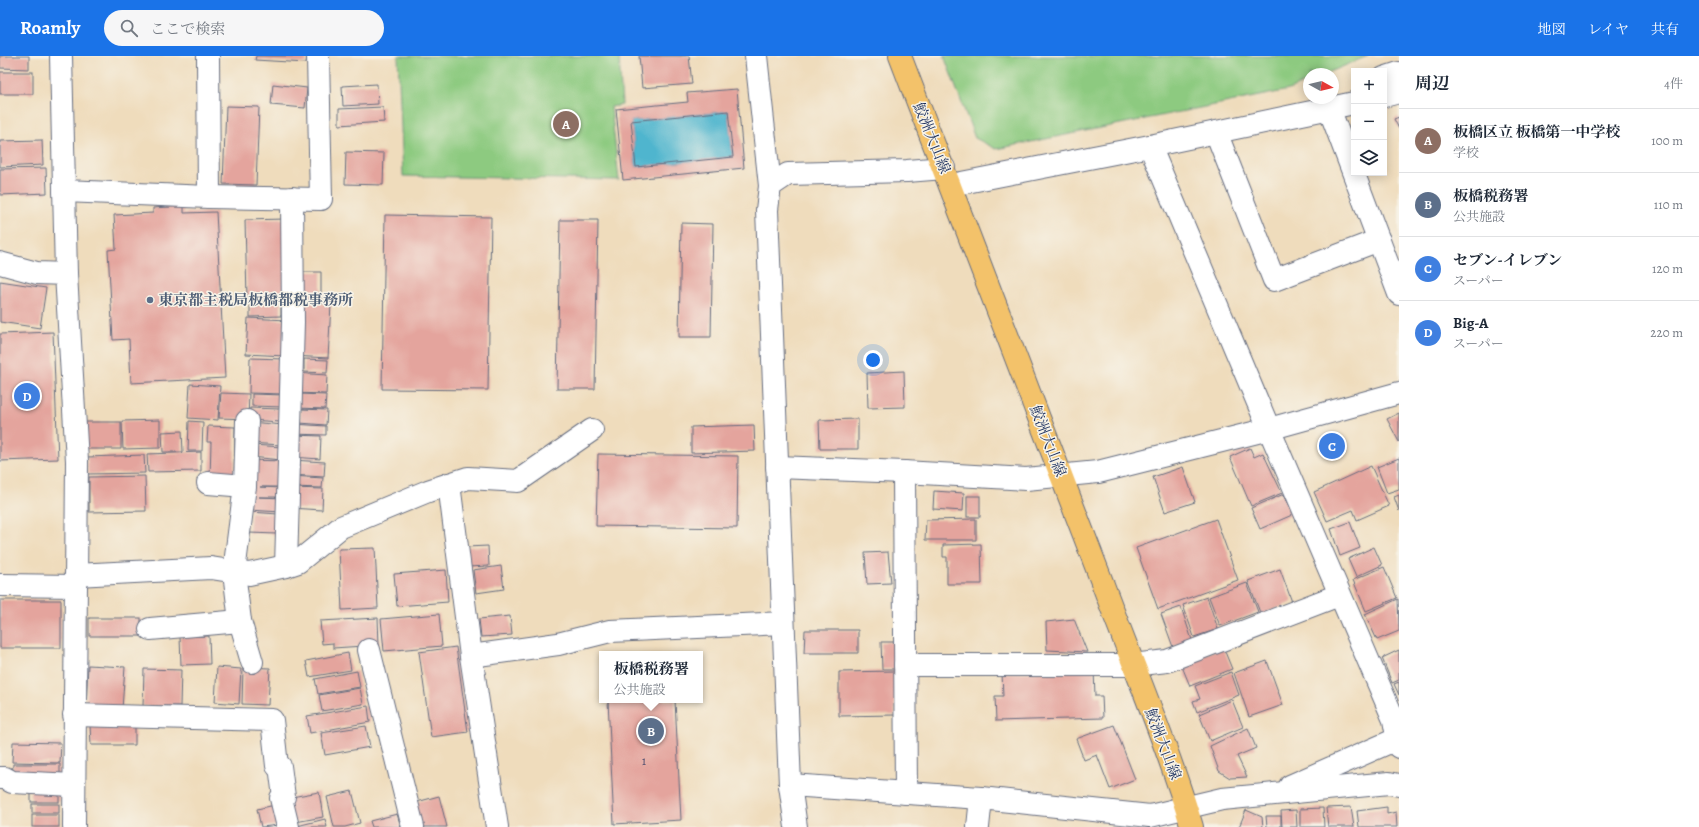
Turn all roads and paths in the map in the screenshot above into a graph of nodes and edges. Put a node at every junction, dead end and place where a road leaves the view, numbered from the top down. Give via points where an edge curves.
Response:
1 (61, 56) edge
2 (208, 56) edge
3 (318, 56) edge
4 (756, 56) edge
5 (900, 56) edge
6 (1399, 73) edge
7 (1387, 77) edge
8 (1351, 91) edge
9 (1399, 92) edge
10 (1387, 95) edge
11 (1351, 103) edge
12 (1329, 108) junction
13 (1216, 132) junction
14 (1150, 146) junction
15 (947, 176) junction
16 (770, 186) junction
17 (64, 191) junction
18 (208, 197) junction
19 (292, 198) junction
20 (1379, 240) junction
21 (0, 263) edge
22 (62, 274) junction
23 (1399, 294) edge
24 (1399, 392) edge
25 (247, 421) dead end
26 (1269, 429) junction
27 (592, 430) dead end
28 (777, 467) junction
29 (904, 472) junction
30 (1062, 476) junction
31 (459, 481) junction
32 (208, 483) dead end
33 (244, 486) junction
34 (286, 566) junction
35 (234, 572) junction
36 (76, 581) junction
37 (0, 585) edge
38 (1339, 595) junction
39 (240, 621) junction
40 (783, 623) junction
41 (150, 629) dead end
42 (369, 650) dead end
43 (470, 656) junction
44 (252, 662) dead end
45 (905, 665) junction
46 (1132, 665) junction
47 (74, 715) junction
48 (1398, 741) edge
49 (2, 778) edge
50 (74, 785) junction
51 (790, 785) junction
52 (1399, 785) edge
53 (906, 793) junction
54 (1273, 794) junction
55 (981, 798) junction
56 (1189, 817) edge
57 (74, 827) edge
58 (288, 827) edge
59 (413, 827) edge
60 (498, 827) edge
61 (796, 827) edge
62 (978, 827) edge

1 - 17 street
2 - 18 street
3 - 19 street via 321,199
4 - 16 street
5 - 15 main road, 鮫洲大山線
6 - 7 street
8 - 12 street
9 - 10 street
11 - 12 street
12 - 13 street
12 - 20 street
13 - 14 street
13 - 20 street via 1274,280
14 - 15 street
14 - 26 street
15 - 16 street via 907,171 788,174
15 - 30 main road, 鮫洲大山線
16 - 28 street via 767,210
17 - 18 street
17 - 22 street
18 - 19 street
19 - 34 street via 293,322
20 - 23 street
21 - 22 street via 36,273
22 - 36 street via 77,461
24 - 26 street
25 - 33 street
26 - 30 street via 1098,472
26 - 38 street
27 - 31 street via 518,481
28 - 29 street
28 - 40 street
29 - 30 street via 1026,479
29 - 45 street
30 - 46 main road, 鮫洲大山線
31 - 34 street via 341,527 298,562
31 - 43 street
32 - 33 street
33 - 35 street
34 - 35 street via 249,574
35 - 36 street via 211,568
35 - 39 street
36 - 37 street
36 - 47 street
38 - 46 street via 1167,661
38 - 48 street via 1394,720
39 - 41 street
39 - 44 street
40 - 43 street via 610,631 558,644
40 - 51 street
42 - 59 street
43 - 60 street
45 - 46 street
45 - 53 street
46 - 56 main road, 鮫洲大山線 via 1178,780
47 - 50 street
47 - 58 street via 272,720 277,766 280,766 284,797 280,798
48 - 54 street
49 - 50 street via 12,782
50 - 57 street
51 - 53 street
51 - 61 street
52 - 54 street via 1389,783
53 - 55 street
54 - 56 street via 1222,799
55 - 56 street via 1150,816
55 - 62 street

